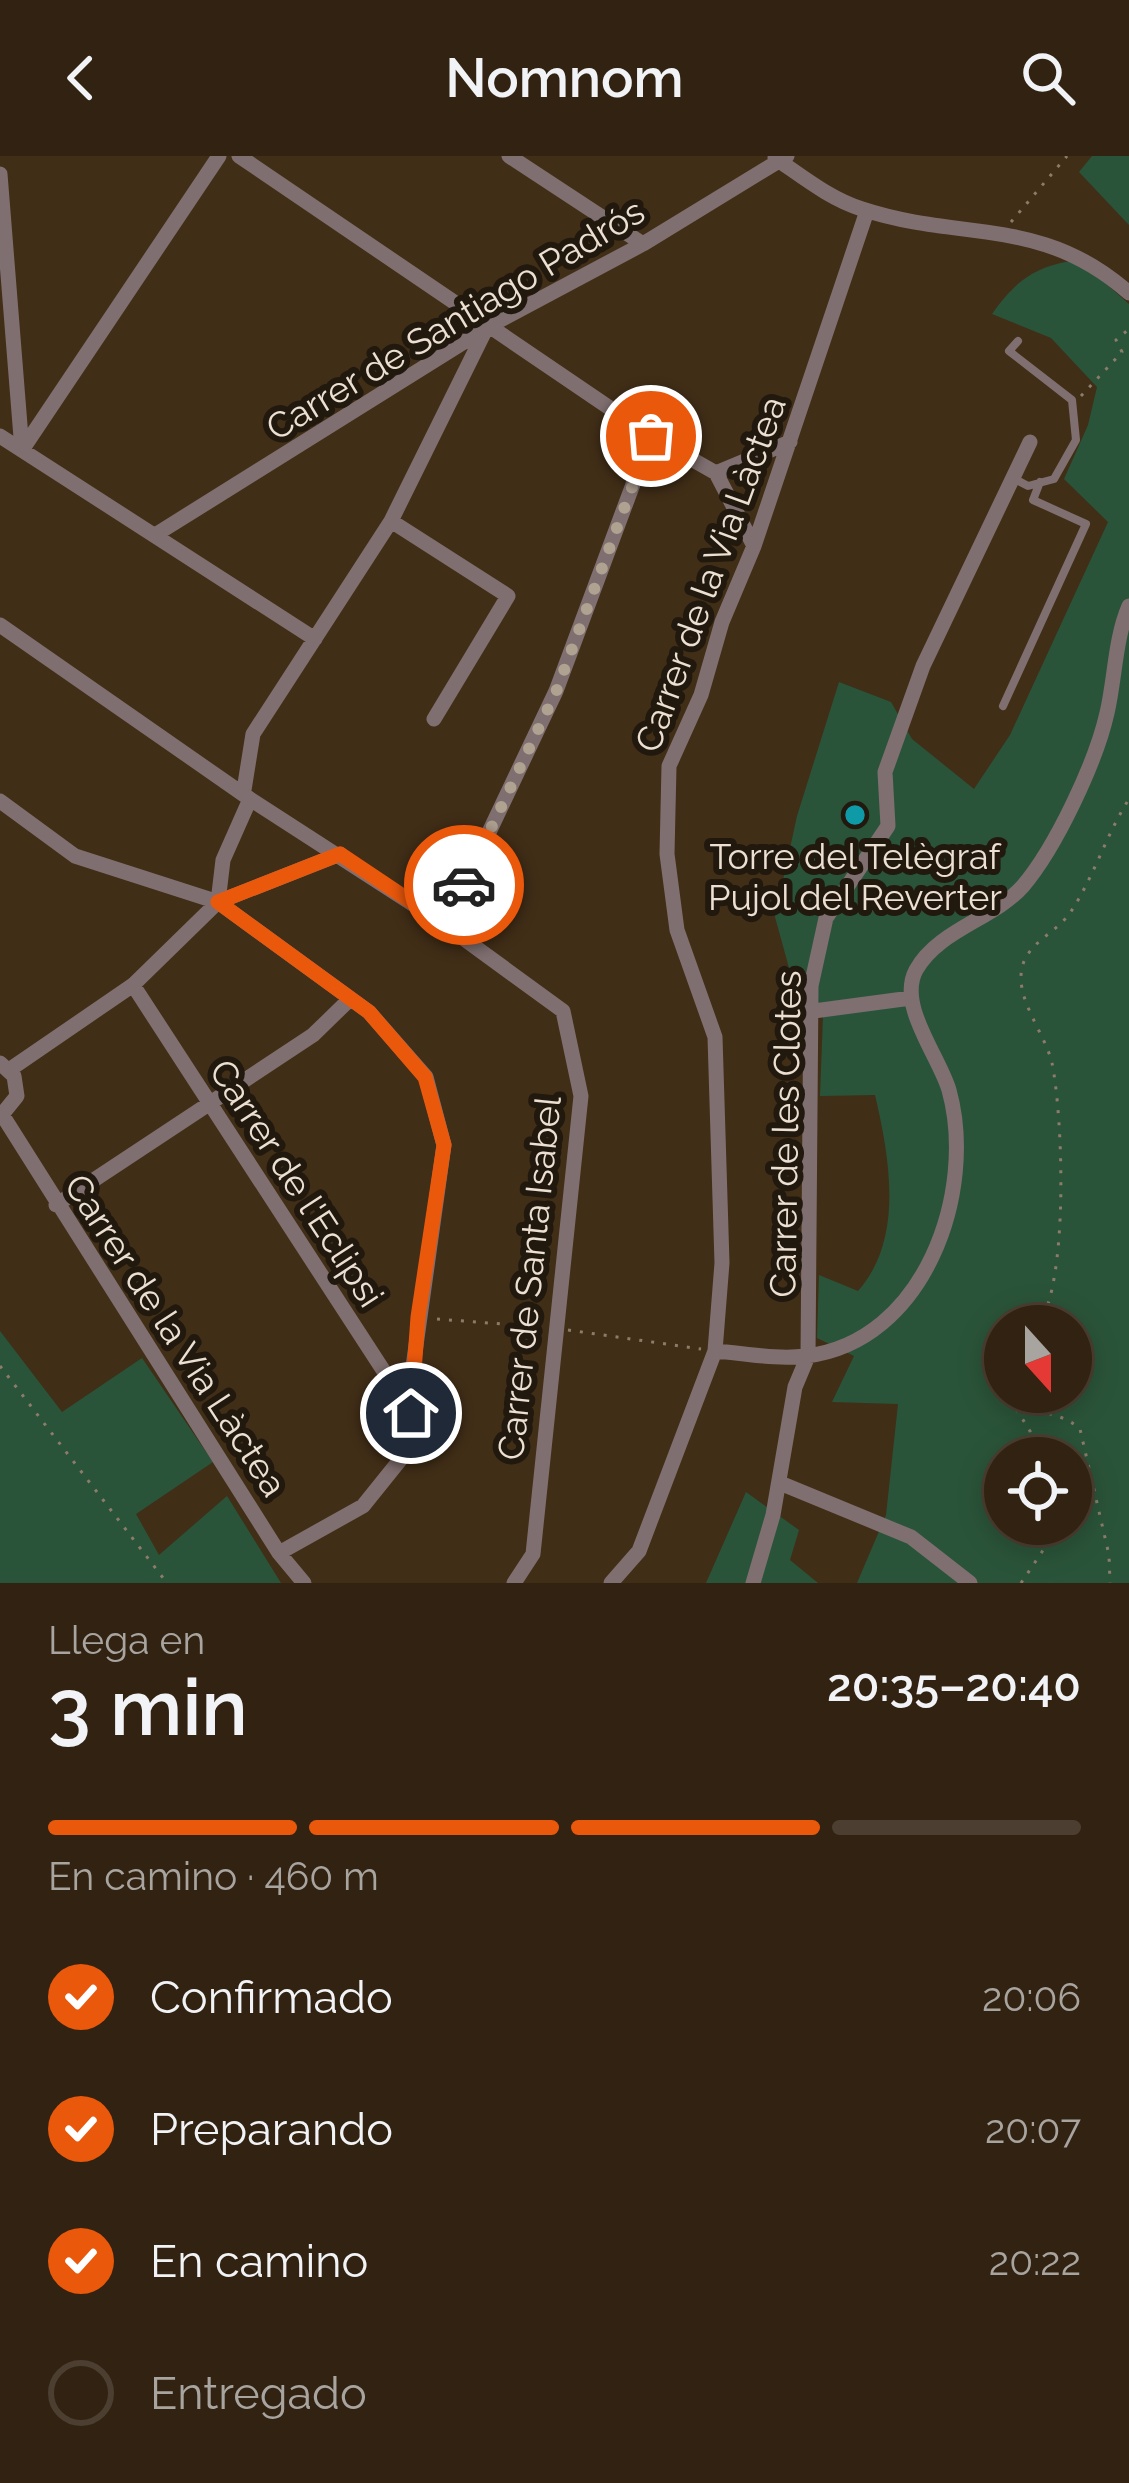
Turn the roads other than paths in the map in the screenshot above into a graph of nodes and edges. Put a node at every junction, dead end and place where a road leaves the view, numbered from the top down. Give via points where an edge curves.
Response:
1 (219, 156) edge
2 (239, 156) edge
3 (508, 156) edge
4 (780, 158) edge
5 (0, 174) edge
6 (867, 211) junction
7 (643, 244) junction
8 (1129, 293) edge
9 (490, 327) junction
10 (1018, 340) dead end
11 (0, 436) edge
12 (651, 436) junction
13 (790, 442) junction
14 (1030, 442) dead end
15 (22, 450) junction
16 (716, 473) junction
17 (1010, 476) junction
18 (1040, 482) junction
19 (391, 521) junction
20 (155, 535) junction
21 (754, 546) junction
22 (1129, 606) edge
23 (0, 625) edge
24 (315, 639) junction
25 (1003, 706) dead end
26 (434, 719) dead end
27 (247, 794) junction
28 (0, 801) edge
29 (340, 854) junction
30 (218, 902) junction
31 (446, 925) junction
32 (133, 985) junction
33 (911, 998) junction
34 (349, 1000) junction
35 (814, 1011) junction
36 (4, 1066) edge
37 (210, 1103) junction
38 (1, 1116) edge
39 (56, 1205) junction
40 (715, 1351) junction
41 (808, 1356) junction
42 (411, 1413) junction
43 (780, 1483) junction
44 (279, 1553) junction
45 (304, 1583) edge
46 (514, 1583) edge
47 (611, 1583) edge
48 (753, 1583) edge
49 (970, 1583) edge

1 - 15 street
2 - 9 street
3 - 7 street
4 - 6 street via 838,201
4 - 7 street, Carrer de Santiago Padrós
5 - 15 street
6 - 8 street via 1035,238 1095,263
6 - 13 street, Carrer de la Via Làctea
7 - 9 street, Carrer de Santiago Padrós
9 - 12 street
9 - 19 street
9 - 20 street, Carrer de Santiago Padrós
10 - 18 lane via 1009,351 1072,400 1076,440 1054,478
11 - 15 street
12 - 16 street
12 - 31 street via 556,692
13 - 16 street
13 - 21 street, Carrer de la Via Làctea
14 - 17 street, Carrer de les Clotes
15 - 20 street
16 - 21 street
17 - 18 lane via 1028,486
17 - 35 street, Carrer de les Clotes via 923,666 885,772 889,826 826,918
18 - 25 lane via 1033,500 1085,524
19 - 24 street
19 - 26 street via 508,596
20 - 24 street
21 - 40 street, Carrer de la Via Làctea via 669,766 667,854 677,930 716,1037 722,1263
22 - 33 street via 1106,718 1073,801 1022,886 934,947 914,972
23 - 27 street, Carrer de Santa Isabel
24 - 27 street via 253,734
27 - 29 street, Carrer de Santa Isabel
27 - 30 street
28 - 30 street via 75,856
29 - 30 street
29 - 31 street, Carrer de Santa Isabel
30 - 32 street
30 - 34 street
31 - 46 street, Carrer de Santa Isabel via 563,1011 581,1096 532,1554
32 - 36 street
32 - 37 street, Carrer de l'Eclipsi
33 - 35 street
33 - 41 street via 949,1092 958,1177 942,1236 923,1277 870,1333
34 - 37 street via 313,1035
34 - 42 street via 425,1077 444,1145
35 - 41 street, Carrer de les Clotes
36 - 38 street via 17,1096
37 - 39 street
37 - 42 street, Carrer de l'Eclipsi
38 - 39 street, Carrer de la Via Làctea
39 - 44 street, Carrer de la Via Làctea
40 - 41 street
40 - 47 street, Carrer de la Via Làctea via 639,1551
41 - 43 street, Carrer de les Clotes via 795,1387
42 - 44 street via 386,1484 363,1506
43 - 48 street, Carrer de les Clotes
43 - 49 street via 911,1537
44 - 45 street, Carrer de la Via Làctea

